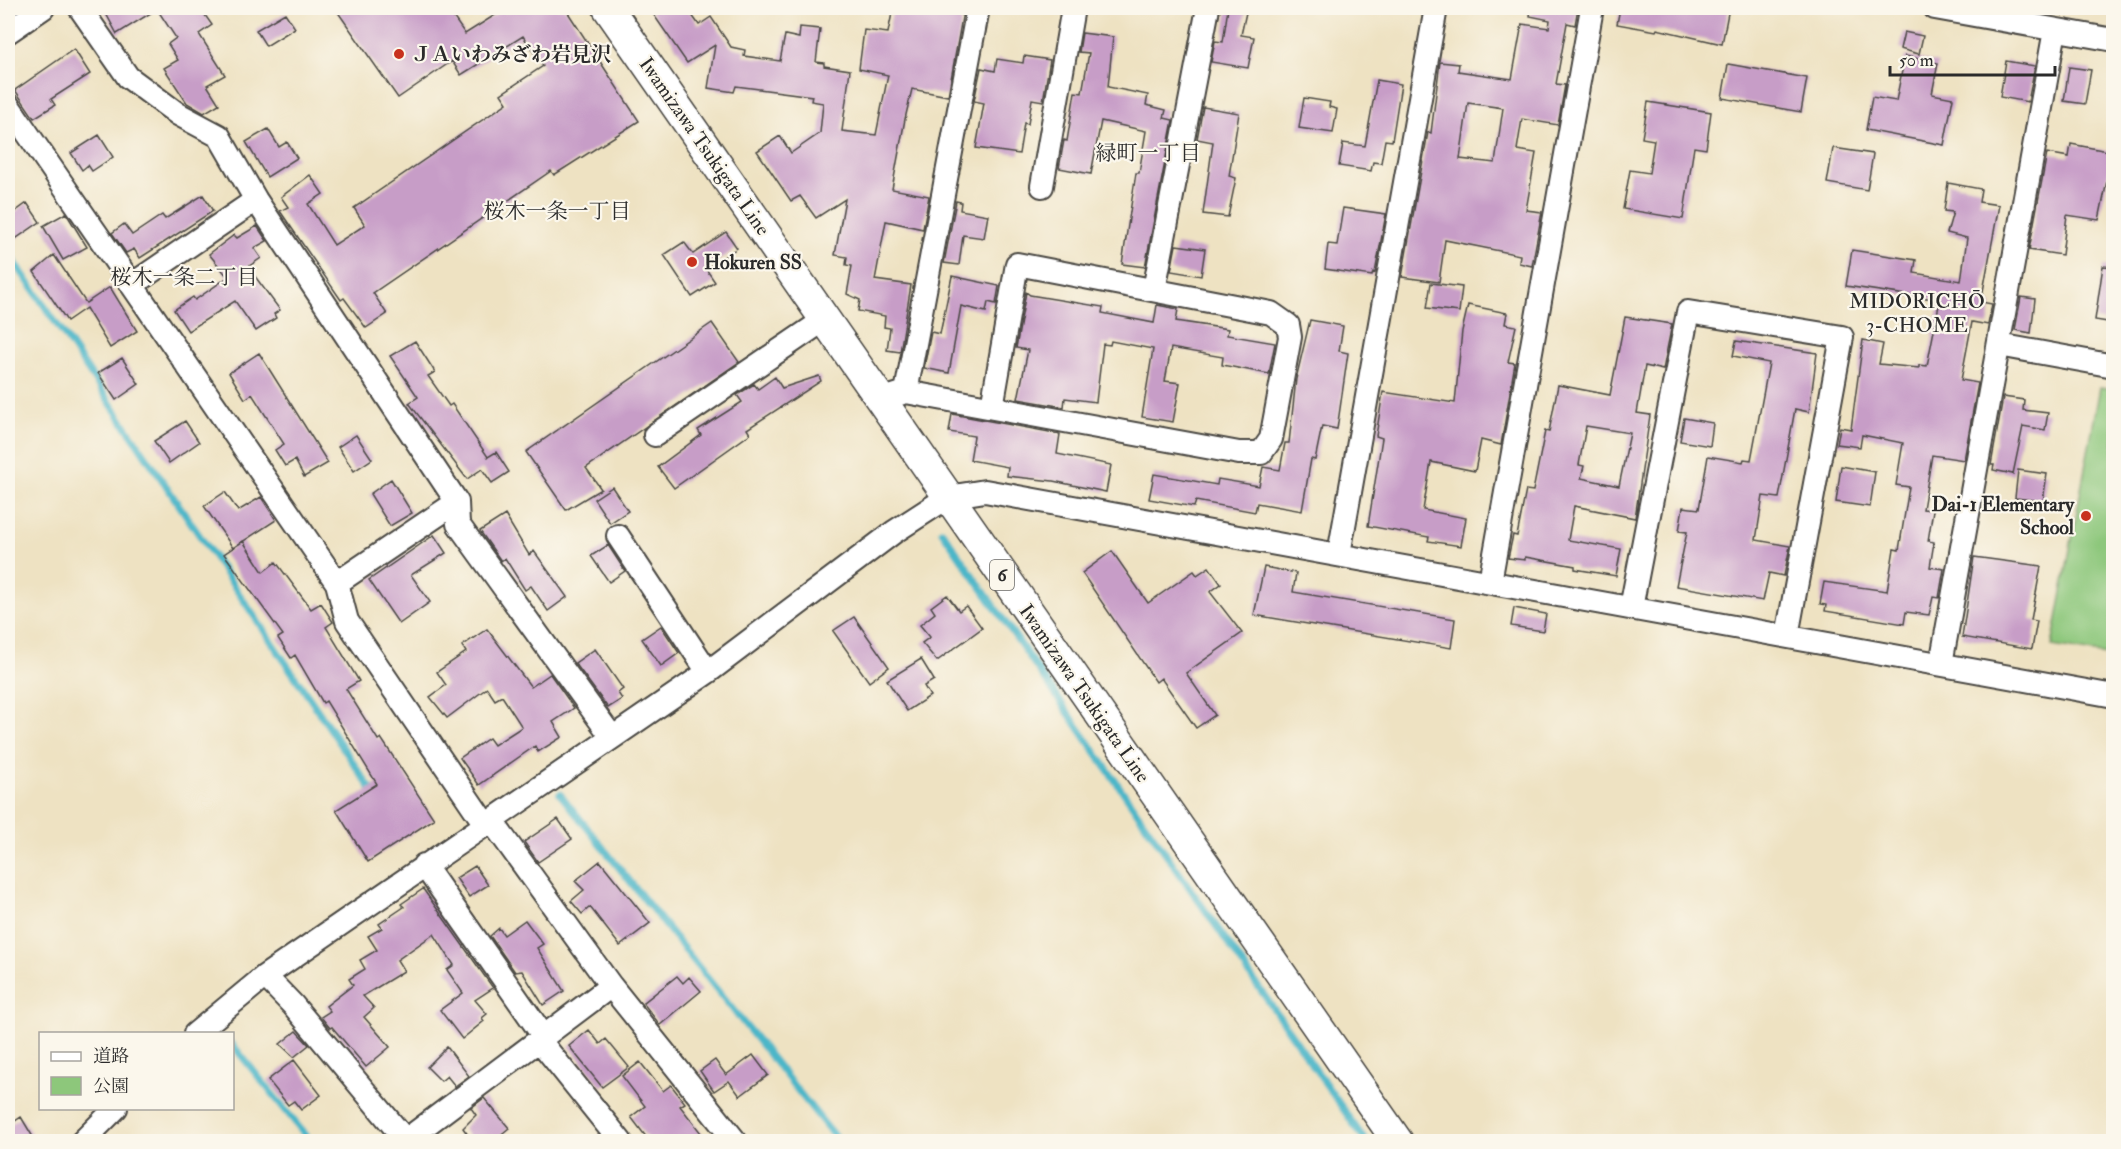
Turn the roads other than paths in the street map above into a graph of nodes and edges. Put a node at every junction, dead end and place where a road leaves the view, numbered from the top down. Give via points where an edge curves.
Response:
1 (43, 8) edge
2 (80, 8) edge
3 (608, 8) edge
4 (978, 8) edge
5 (1073, 8) edge
6 (1208, 8) edge
7 (1436, 8) edge
8 (1592, 8) edge
9 (1935, 8) edge
10 (2017, 15) edge
11 (2055, 30) junction
12 (8, 32) edge
13 (2114, 40) edge
14 (8, 105) edge
15 (1041, 186) dead end
16 (255, 200) junction
17 (133, 284) junction
18 (1154, 290) junction
19 (824, 320) junction
20 (1999, 345) junction
21 (2114, 366) edge
22 (893, 396) junction
23 (992, 407) junction
24 (655, 435) dead end
25 (948, 497) junction
26 (457, 502) junction
27 (618, 536) dead end
28 (1339, 554) junction
29 (1490, 582) junction
30 (338, 583) junction
31 (1631, 608) junction
32 (1787, 636) junction
33 (1941, 664) junction
34 (708, 672) junction
35 (2114, 696) edge
36 (612, 737) junction
37 (488, 822) junction
38 (424, 865) junction
39 (266, 976) junction
40 (611, 986) junction
41 (197, 1032) edge
42 (542, 1039) junction
43 (114, 1110) edge
44 (407, 1141) edge
45 (82, 1142) edge
46 (621, 1142) edge
47 (736, 1142) edge
48 (1398, 1142) edge

1 - 12 street
2 - 16 street via 128,77 178,114 219,136
3 - 19 main road, Iwamizawa Tsukigata Line / 6
4 - 22 street
5 - 15 street
6 - 18 street
7 - 28 street
8 - 29 street
9 - 10 street
10 - 11 street
11 - 13 street
11 - 20 street
14 - 17 street
16 - 17 street
16 - 26 street
17 - 30 street
18 - 23 street via 1017,264
18 - 23 street via 1271,313 1288,325 1290,337 1271,439 1261,453 1239,453
19 - 22 main road, Iwamizawa Tsukigata Line / 6
19 - 24 street
20 - 21 street
20 - 33 street
22 - 23 street
22 - 25 main road, Iwamizawa Tsukigata Line / 6
25 - 28 street via 985,491
25 - 34 street via 894,532
25 - 48 main road, Iwamizawa Tsukigata Line / 6
26 - 30 street
26 - 36 street via 458,524
27 - 34 street
28 - 29 street
29 - 31 street
30 - 37 street via 346,621
31 - 32 street
31 - 32 street via 1688,312 1842,337
32 - 33 street
33 - 35 street
34 - 36 street
36 - 37 street
37 - 38 street
37 - 40 street
38 - 39 street
38 - 42 street
39 - 41 street
39 - 44 street
40 - 42 street
40 - 47 street
42 - 44 street
42 - 46 street
43 - 45 street

